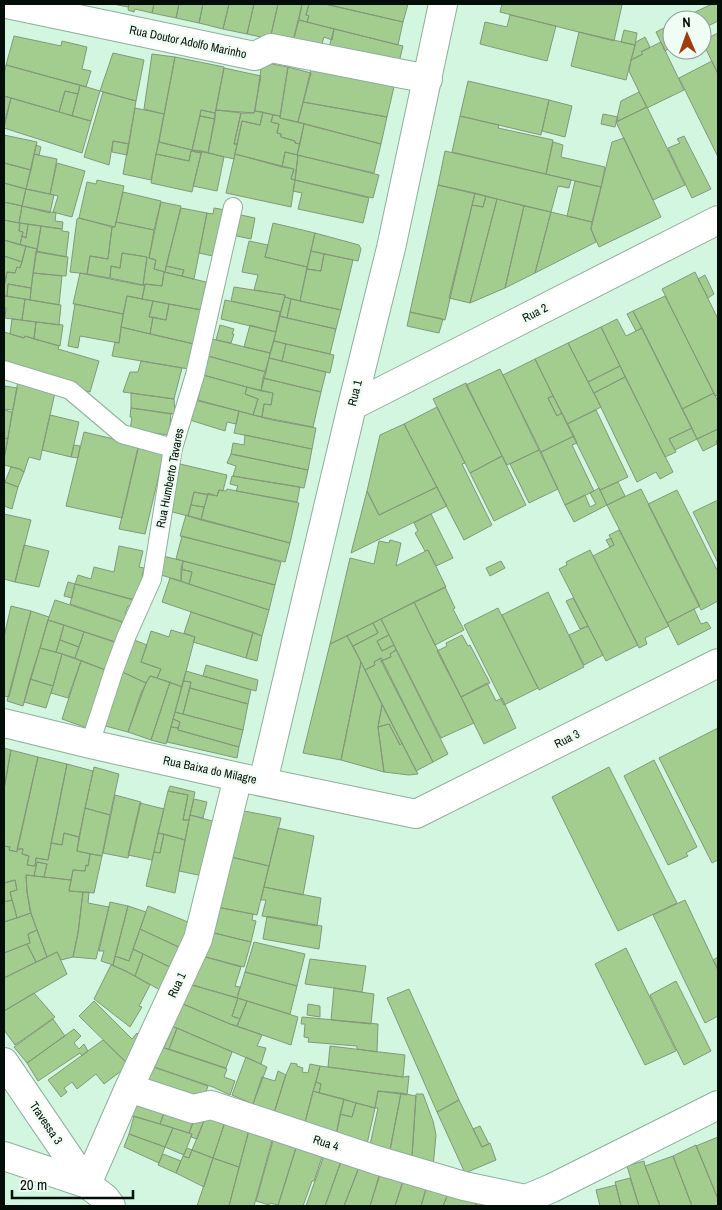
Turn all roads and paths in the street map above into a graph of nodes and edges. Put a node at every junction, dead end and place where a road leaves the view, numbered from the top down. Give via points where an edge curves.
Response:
1 (7, 4) edge
2 (443, 4) edge
3 (428, 79) junction
4 (233, 207) dead end
5 (718, 220) edge
6 (4, 370) edge
7 (352, 406) junction
8 (173, 448) junction
9 (718, 664) edge
10 (4, 724) edge
11 (90, 744) junction
12 (251, 780) junction
13 (416, 814) joint
14 (4, 1062) edge
15 (129, 1088) junction
16 (718, 1105) edge
17 (4, 1156) edge
18 (88, 1184) junction
19 (525, 1202) edge
20 (111, 1206) edge

1 - 3 street, Rua Doutor Adolfo Marinho via 255,56 271,48
2 - 3 street, Rua 1
3 - 7 street, Rua 1
4 - 8 lane, Rua Humberto Tavares via 195,376
5 - 7 street, Rua 2
6 - 8 lane via 70,390 122,434
7 - 12 street, Rua 1
8 - 11 lane, Rua Humberto Tavares via 152,579 127,635
9 - 13 street, Rua 3
10 - 11 street, Rua Baixa do Milagre
11 - 12 street, Rua Baixa do Milagre
12 - 13 street, Rua Baixa do Milagre
12 - 15 street, Rua 1 via 198,939
14 - 18 street, Travessa 3
15 - 18 street, Rua 1
15 - 19 street, Rua 4 via 193,1109 211,1105 376,1160
16 - 19 street, Rua 4
17 - 18 street
18 - 20 street

